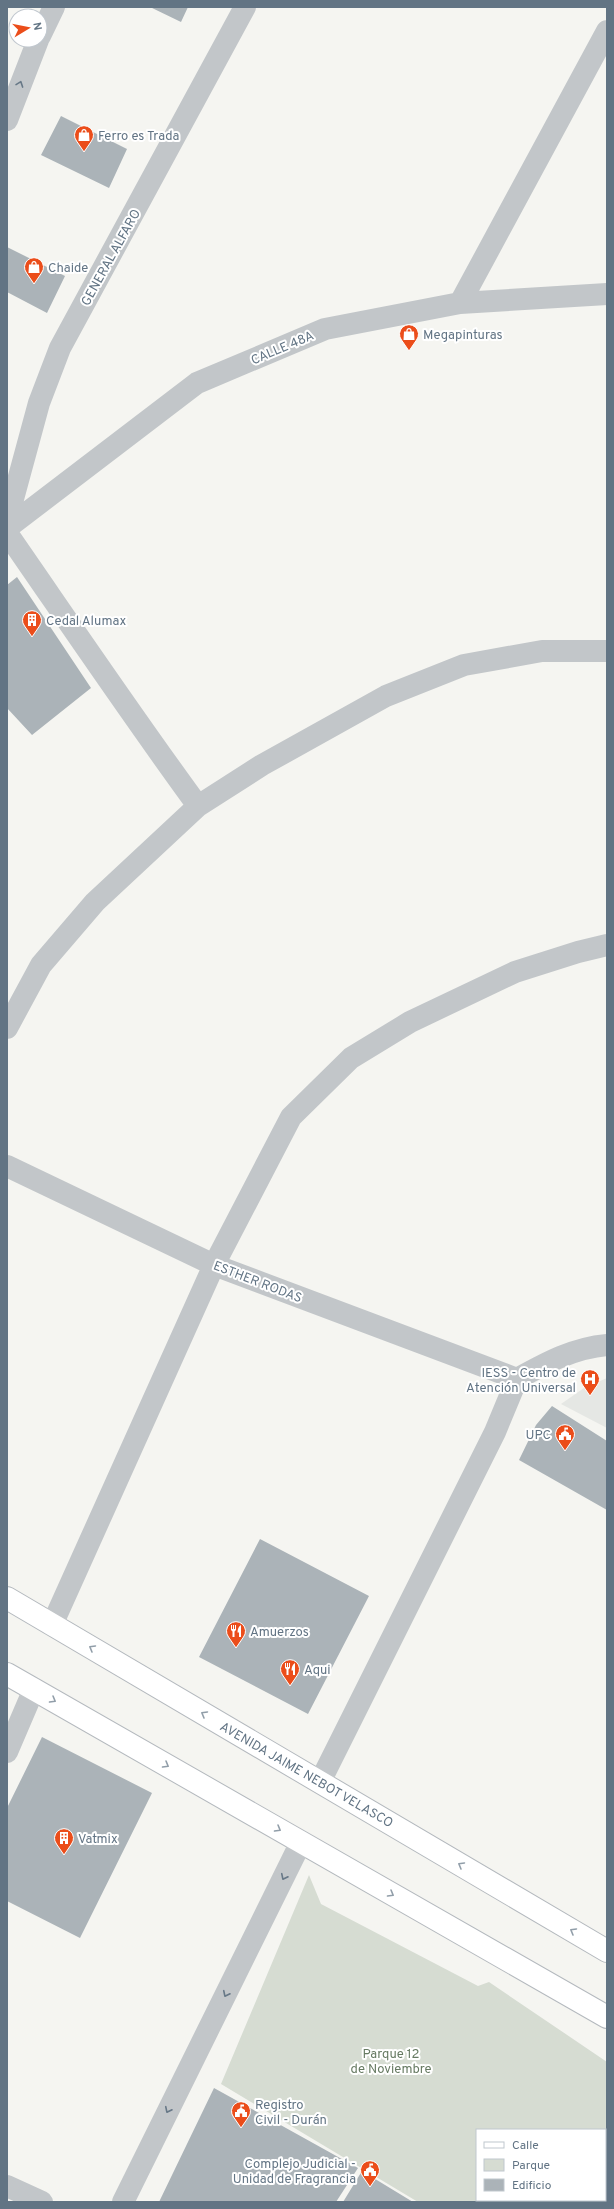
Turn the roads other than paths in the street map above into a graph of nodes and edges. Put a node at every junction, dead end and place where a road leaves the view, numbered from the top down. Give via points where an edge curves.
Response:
1 (54, 7) edge
2 (245, 7) edge
3 (48, 19) edge
4 (607, 31) edge
5 (35, 48) edge
6 (7, 120) edge
7 (607, 294) edge
8 (460, 303) junction
9 (7, 521) edge
10 (7, 528) edge
11 (7, 533) edge
12 (607, 651) edge
13 (198, 806) junction
14 (607, 945) edge
15 (7, 1028) edge
16 (7, 1166) edge
17 (214, 1265) junction
18 (607, 1345) edge
19 (516, 1379) junction
20 (7, 1598) edge
21 (52, 1625) junction
22 (7, 1674) edge
23 (34, 1689) junction
24 (7, 1752) edge
25 (320, 1782) junction
26 (301, 1842) junction
27 (607, 1951) edge
28 (607, 2017) edge
29 (7, 2186) edge
30 (607, 2199) edge
31 (42, 2202) edge
32 (123, 2202) edge
33 (606, 2202) edge

1 - 3 street
2 - 9 street, GENERAL ALFARO via 60,348 39,403
4 - 8 street
6 -> 5 street
7 - 8 street, CALLE 48A
8 - 10 street, CALLE 48A via 325,329 198,383
11 - 13 street via 138,724
12 - 13 street via 542,652 464,665 386,696 262,765
13 - 15 street via 95,902 41,966
14 - 17 street via 515,972 410,1022 351,1058 291,1117
16 - 17 street, ESTHER RODAS
17 - 19 street, ESTHER RODAS
17 - 21 street
18 - 19 street via 560,1356
19 - 25 street via 495,1432
20 - 21 main road, AVENIDA JAIME NEBOT VELASCO
25 -> 21 main road, AVENIDA JAIME NEBOT VELASCO
22 - 23 main road
23 - 24 street
23 -> 26 main road
27 -> 25 main road, AVENIDA JAIME NEBOT VELASCO
26 -> 28 main road
26 -> 32 street
29 - 31 street
30 - 33 street

